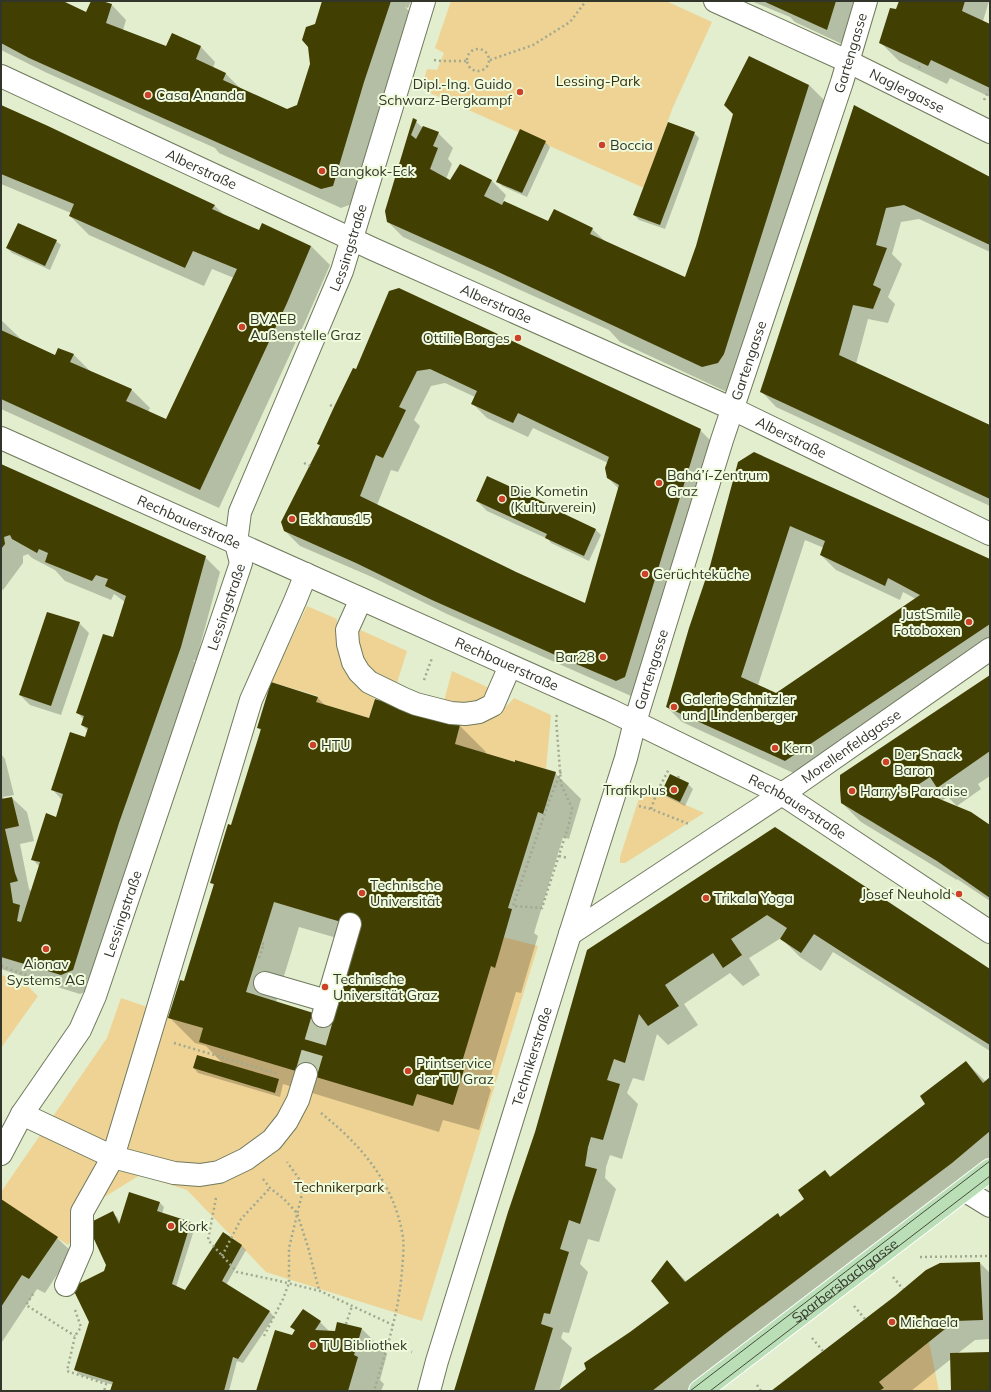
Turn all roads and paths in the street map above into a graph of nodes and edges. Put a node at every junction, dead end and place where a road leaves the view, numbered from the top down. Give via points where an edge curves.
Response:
1 (424, 1) edge
2 (586, 1) edge
3 (715, 1) edge
4 (866, 1) edge
5 (408, 52) junction
6 (490, 60) junction
7 (467, 61) junction
8 (847, 61) junction
9 (1, 76) edge
10 (990, 132) edge
11 (352, 239) junction
12 (330, 405) dead end
13 (334, 407) dead end
14 (733, 409) junction
15 (1, 438) edge
16 (304, 463) dead end
17 (310, 466) dead end
18 (990, 534) edge
19 (236, 543) junction
20 (306, 574) junction
21 (361, 599) junction
22 (990, 648) edge
23 (432, 658) dead end
24 (510, 666) junction
25 (424, 678) dead end
26 (556, 718) dead end
27 (635, 722) junction
28 (669, 769) dead end
29 (561, 771) junction
30 (680, 774) dead end
31 (678, 778) dead end
32 (782, 794) junction
33 (633, 804) dead end
34 (651, 809) junction
35 (694, 826) dead end
36 (559, 856) junction
37 (563, 857) dead end
38 (350, 924) dead end
39 (990, 932) edge
40 (570, 934) junction
41 (1, 966) edge
42 (48, 982) dead end
43 (265, 983) dead end
44 (149, 1036) junction
45 (302, 1085) junction
46 (22, 1114) junction
47 (272, 1140) junction
48 (1, 1154) edge
49 (112, 1157) junction
50 (246, 1159) junction
51 (990, 1170) edge
52 (219, 1172) junction
53 (270, 1188) junction
54 (964, 1190) junction
55 (990, 1206) edge
56 (297, 1213) junction
57 (222, 1256) junction
58 (990, 1256) edge
59 (918, 1257) dead end
60 (893, 1276) dead end
61 (289, 1283) junction
62 (66, 1285) dead end
63 (903, 1289) dead end
64 (320, 1291) junction
65 (33, 1294) dead end
66 (352, 1306) junction
67 (853, 1306) dead end
68 (865, 1319) dead end
69 (346, 1324) dead end
70 (393, 1325) junction
71 (81, 1327) dead end
72 (75, 1336) junction
73 (264, 1336) dead end
74 (812, 1338) dead end
75 (388, 1343) junction
76 (823, 1351) dead end
77 (417, 1354) dead end
78 (757, 1385) dead end
79 (104, 1391) edge
80 (374, 1391) edge
81 (429, 1391) edge
82 (700, 1391) edge
83 (761, 1391) edge

1 - 5 street, Lessingstraße
2 - 6 path via 570,22 533,45
3 - 8 street, Naglergasse
4 - 8 street, Gartengasse
5 - 7 path via 441,61
5 - 11 street, Lessingstraße
6 - 7 path via 487,67 481,71 470,68
6 - 7 path via 488,53 478,49 471,51
8 - 10 street, Naglergasse
8 - 14 street, Gartengasse
9 - 11 street, Alberstraße
11 - 14 street, Alberstraße
11 - 19 street, Lessingstraße via 342,271 240,512
12 - 13 path
14 - 18 street, Alberstraße
14 - 27 street, Gartengasse
15 - 19 street, Rechbauerstraße
16 - 17 path
19 - 20 street, Rechbauerstraße
19 - 46 street, Lessingstraße via 241,563 95,996 80,1030
20 - 21 street, Rechbauerstraße
20 - 44 street via 251,700
21 - 24 street, Rechbauerstraße
21 - 24 street via 347,630 353,662 369,682 404,700 451,713 479,712 493,705
22 - 32 street, Morellenfeldgasse
23 - 25 path
24 - 27 street, Rechbauerstraße
26 - 29 path
27 - 32 street, Rechbauerstraße
27 - 40 street, Technikerstraße
28 - 34 path
29 - 36 path via 561,784 572,808
29 - 36 path via 513,906 542,908
30 - 31 path
32 - 39 street, Rechbauerstraße
32 - 40 street, Morellenfeldgasse
33 - 34 path
34 - 35 path
36 - 37 path
38 - 43 street via 325,1008
40 - 81 street, Technikerstraße
41 - 42 path
44 - 45 path
44 - 49 street
45 - 47 street via 287,1121
45 - 70 path via 319,1111 340,1128 376,1168 389,1190 403,1237 401,1282
46 - 48 street, Lessingstraße
46 - 49 street
47 - 50 street
47 - 56 path via 302,1183
49 - 52 street via 174,1173 200,1175
49 - 62 street via 82,1212 82,1248
50 - 52 street
50 - 53 path
51 - 54 main road, Sparbersbachgasse
52 - 57 path via 208,1240
53 - 56 path
53 - 57 path via 241,1219
54 - 55 street
54 - 82 main road, Sparbersbachgasse
56 - 61 path via 289,1248
56 - 64 path
57 - 61 path via 237,1272
58 - 59 path
60 - 63 path
61 - 64 path
61 - 73 path
64 - 66 path
65 - 72 path via 26,1305
66 - 69 path
66 - 70 path
67 - 68 path
70 - 75 path
71 - 72 path
72 - 79 path via 68,1372 106,1384
74 - 76 path
75 - 77 path
75 - 80 path
78 - 83 path

